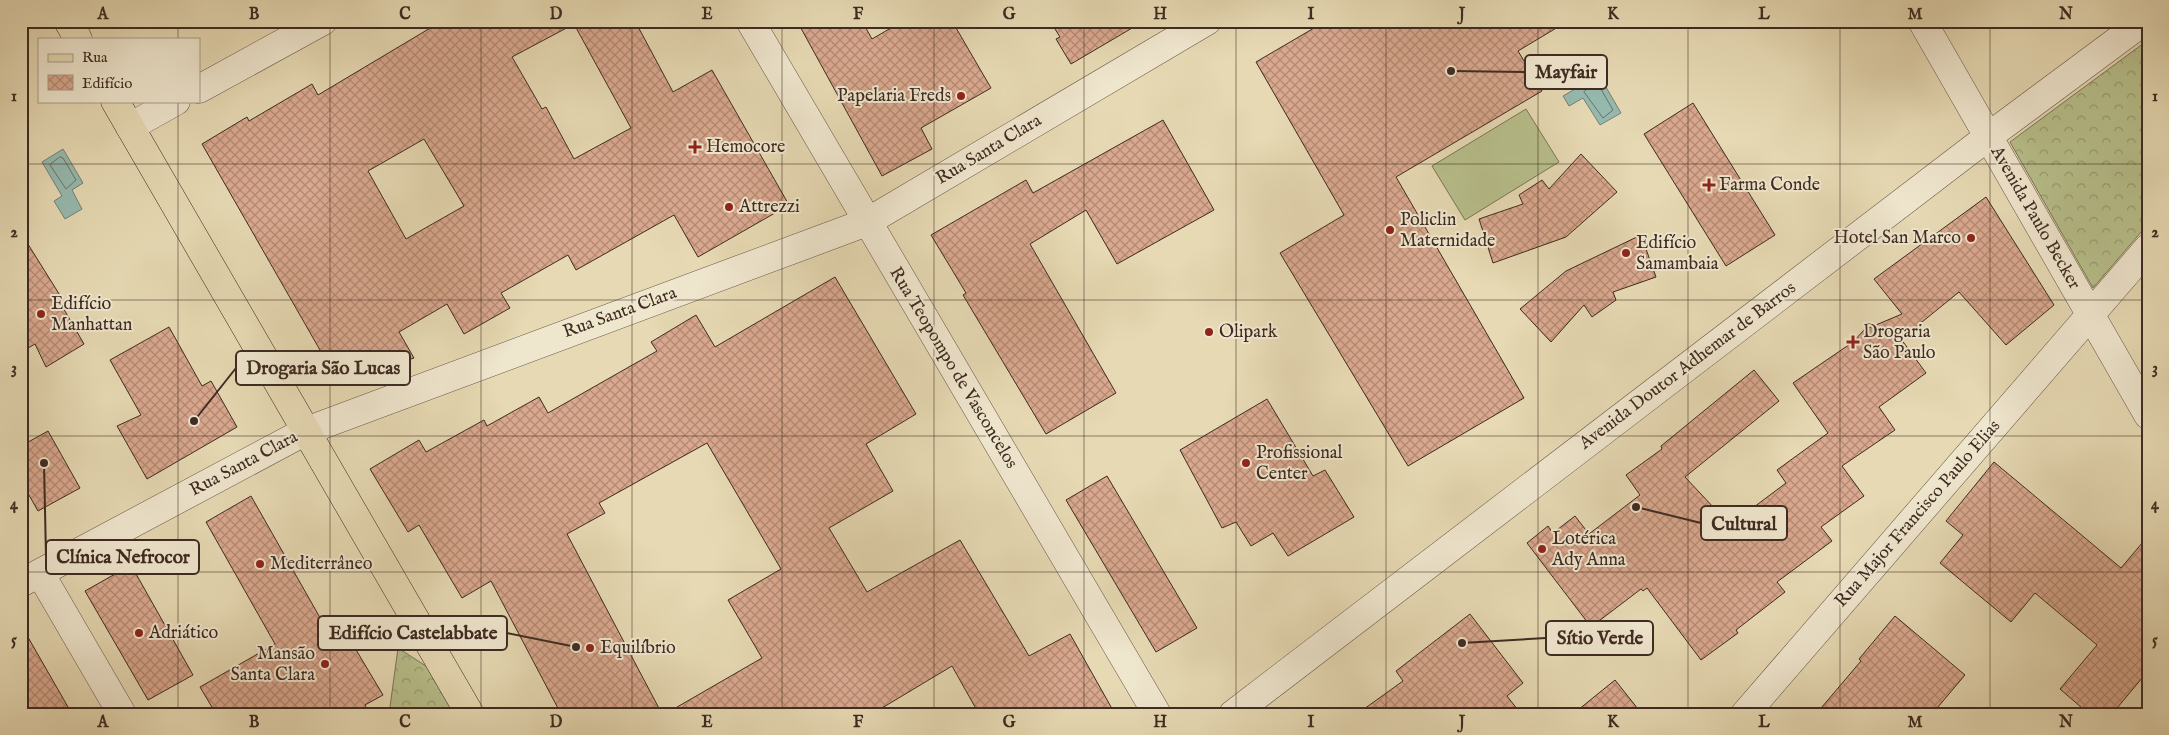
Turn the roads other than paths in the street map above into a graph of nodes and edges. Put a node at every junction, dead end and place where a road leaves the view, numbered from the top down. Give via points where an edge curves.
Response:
1 (68, 21) edge
2 (323, 21) edge
3 (750, 21) edge
4 (1207, 21) edge
5 (1922, 21) edge
6 (2144, 21) edge
7 (77, 38) edge
8 (200, 88) edge
9 (116, 102) edge
10 (174, 102) edge
11 (130, 126) junction
12 (1989, 136) junction
13 (867, 222) junction
14 (2148, 248) edge
15 (2091, 314) junction
16 (2148, 415) edge
17 (306, 430) junction
18 (31, 578) edge
19 (122, 714) edge
20 (470, 714) edge
21 (1157, 714) edge
22 (1233, 714) edge
23 (1745, 714) edge

1 - 7 main road
2 - 8 street
3 - 13 street, Rua Teopompo de Vasconcelos
4 - 13 street, Rua Santa Clara
5 - 12 street, Avenida Paulo Becker
6 - 12 street, Avenida Doutor Adhemar de Barros
9 - 11 main road
10 - 11 street
11 - 17 main road
12 - 15 street, Avenida Paulo Becker
12 - 22 street, Avenida Doutor Adhemar de Barros
13 - 17 street, Rua Santa Clara
13 - 21 street, Rua Teopompo de Vasconcelos
14 - 15 street, Rua Major Francisco Paulo Elias
15 - 16 street, Avenida Paulo Becker
15 - 23 street, Rua Major Francisco Paulo Elias
17 - 18 street, Rua Santa Clara
17 - 20 main road
18 - 19 street

